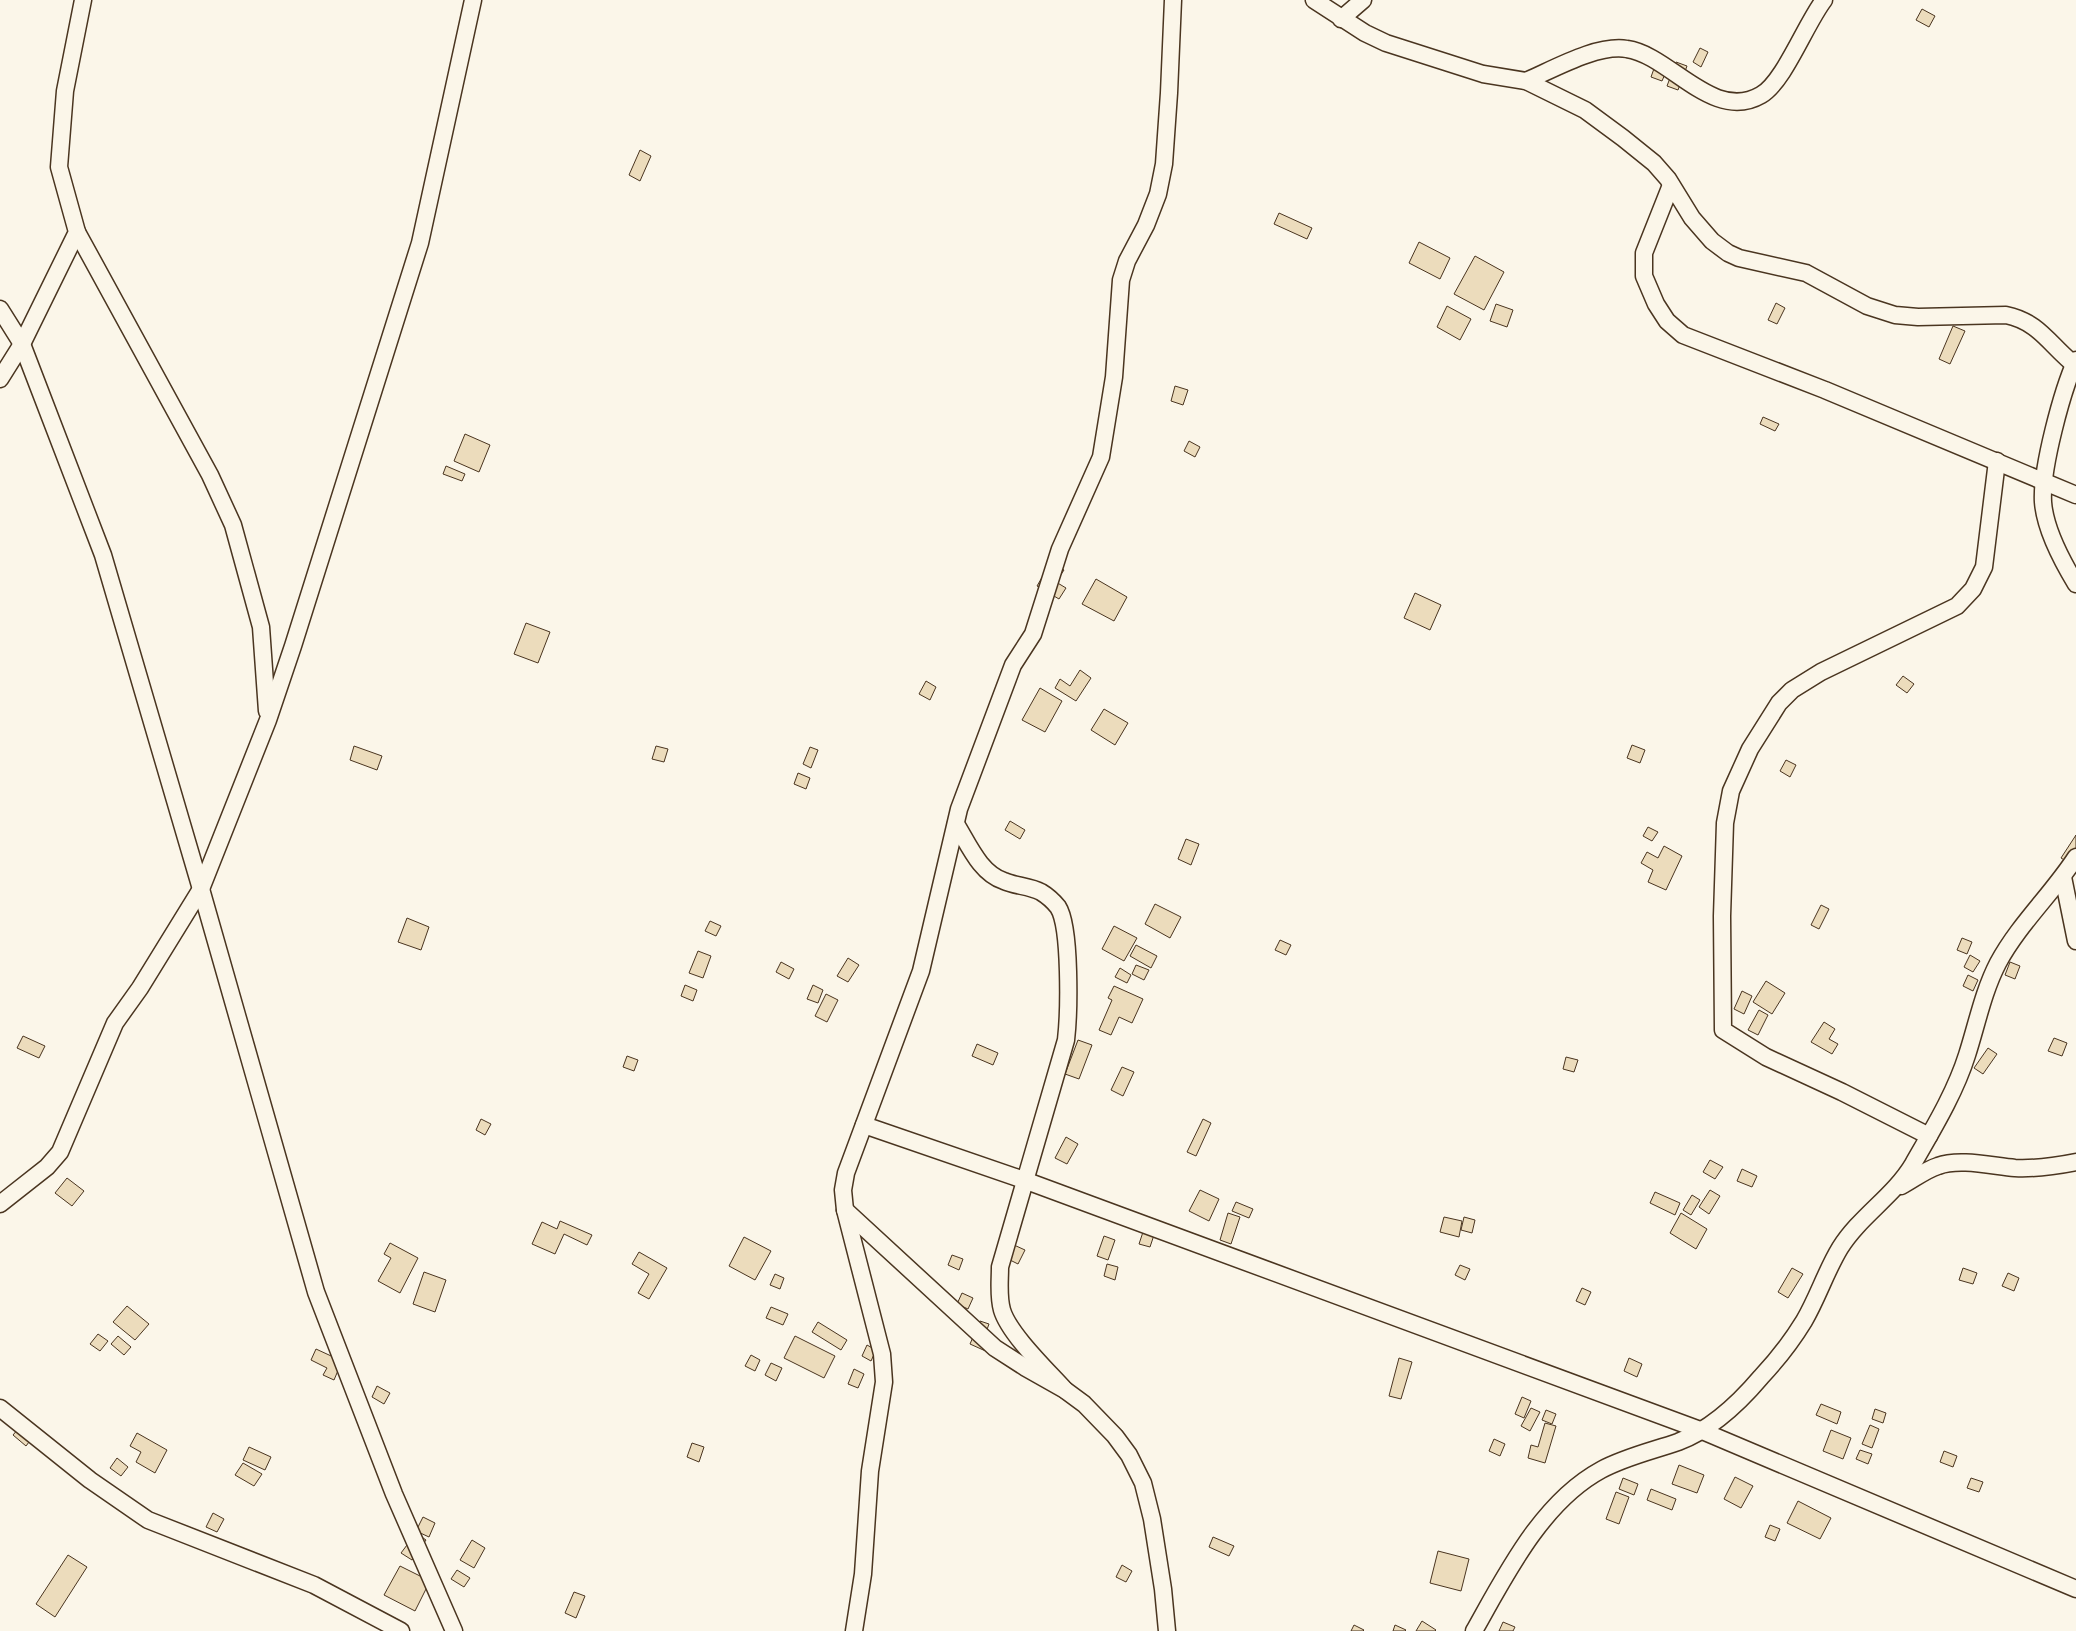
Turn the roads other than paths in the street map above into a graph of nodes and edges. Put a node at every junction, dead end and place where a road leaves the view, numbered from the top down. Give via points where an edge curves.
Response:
1 (83, 0) edge
2 (473, 0) edge
3 (1173, 0) edge
4 (1314, 0) edge
5 (1363, 0) edge
6 (1824, 0) edge
7 (1341, 18) junction
8 (1526, 81) junction
9 (1671, 185) junction
10 (77, 232) junction
11 (0, 309) edge
12 (22, 344) junction
13 (2075, 363) edge
14 (0, 380) edge
15 (1997, 461) junction
16 (2044, 481) junction
17 (2076, 495) edge
18 (2076, 584) edge
19 (268, 720) junction
20 (956, 824) junction
21 (2076, 857) edge
22 (2063, 877) junction
23 (201, 889) junction
24 (2076, 941) edge
25 (864, 1125) junction
26 (1928, 1136) junction
27 (2076, 1162) edge
28 (1024, 1180) junction
29 (1892, 1191) junction
30 (0, 1204) edge
31 (845, 1210) junction
32 (1065, 1390) junction
33 (0, 1408) edge
34 (1700, 1430) junction
35 (2076, 1589) edge
36 (401, 1631) edge
37 (454, 1631) edge
38 (854, 1631) edge
39 (1167, 1631) edge
40 (1474, 1631) edge

1 - 10 street via 65,91 59,166
2 - 19 street via 420,243
3 - 20 street via 1164,164 1158,194 1121,280 1114,377 1100,457 1060,549 1032,634 1013,665
4 - 7 street
5 - 7 street
6 - 8 street via 1777,80 1761,95 1737,102 1716,97 1686,82 1651,58 1629,49 1613,48 1590,54
7 - 8 street via 1386,43 1483,74
8 - 9 street via 1584,110 1616,132 1654,163
9 - 13 street via 1692,218 1712,241 1739,258 1806,272 1867,306 1895,315 2018,317 2036,327
9 - 15 street via 1644,253 1644,276 1667,321 1683,335 1817,386
10 - 12 street
10 - 19 street via 210,475 233,525 260,627
11 - 12 street
12 - 14 street
12 - 23 street via 103,555
13 - 16 street via 2057,421
15 - 16 street
15 - 26 street via 1984,567 1972,589 1957,606 1821,672 1792,690 1779,703 1750,749 1731,791 1725,823 1723,1030 1766,1057
16 - 17 street
16 - 18 street via 2043,504 2050,530
19 - 23 street
20 - 25 street via 922,971
20 - 28 street via 982,867 1002,881 1040,892 1058,908 1064,929 1066,1040
21 - 22 street
22 - 24 street
22 - 26 street via 2022,927 1998,965 1985,993 1966,1057
23 - 30 street via 115,1023 60,1152 47,1167
23 - 37 street via 316,1292 394,1494
25 - 28 street
25 - 31 street via 846,1173 843,1190
26 - 29 street via 1911,1167
27 - 29 street via 2016,1168 1946,1164
28 - 32 street via 1000,1267 1002,1311 1010,1326
28 - 34 street
29 - 34 street via 1855,1227 1840,1249 1804,1321 1762,1376 1733,1406
31 - 32 street via 996,1348
31 - 38 street via 882,1354 884,1382 870,1471 863,1574
32 - 39 street via 1084,1404 1115,1436 1143,1483 1152,1519
33 - 36 street via 90,1480 148,1520 314,1585
34 - 35 street
34 - 40 street via 1680,1441 1601,1470 1566,1495 1534,1532

